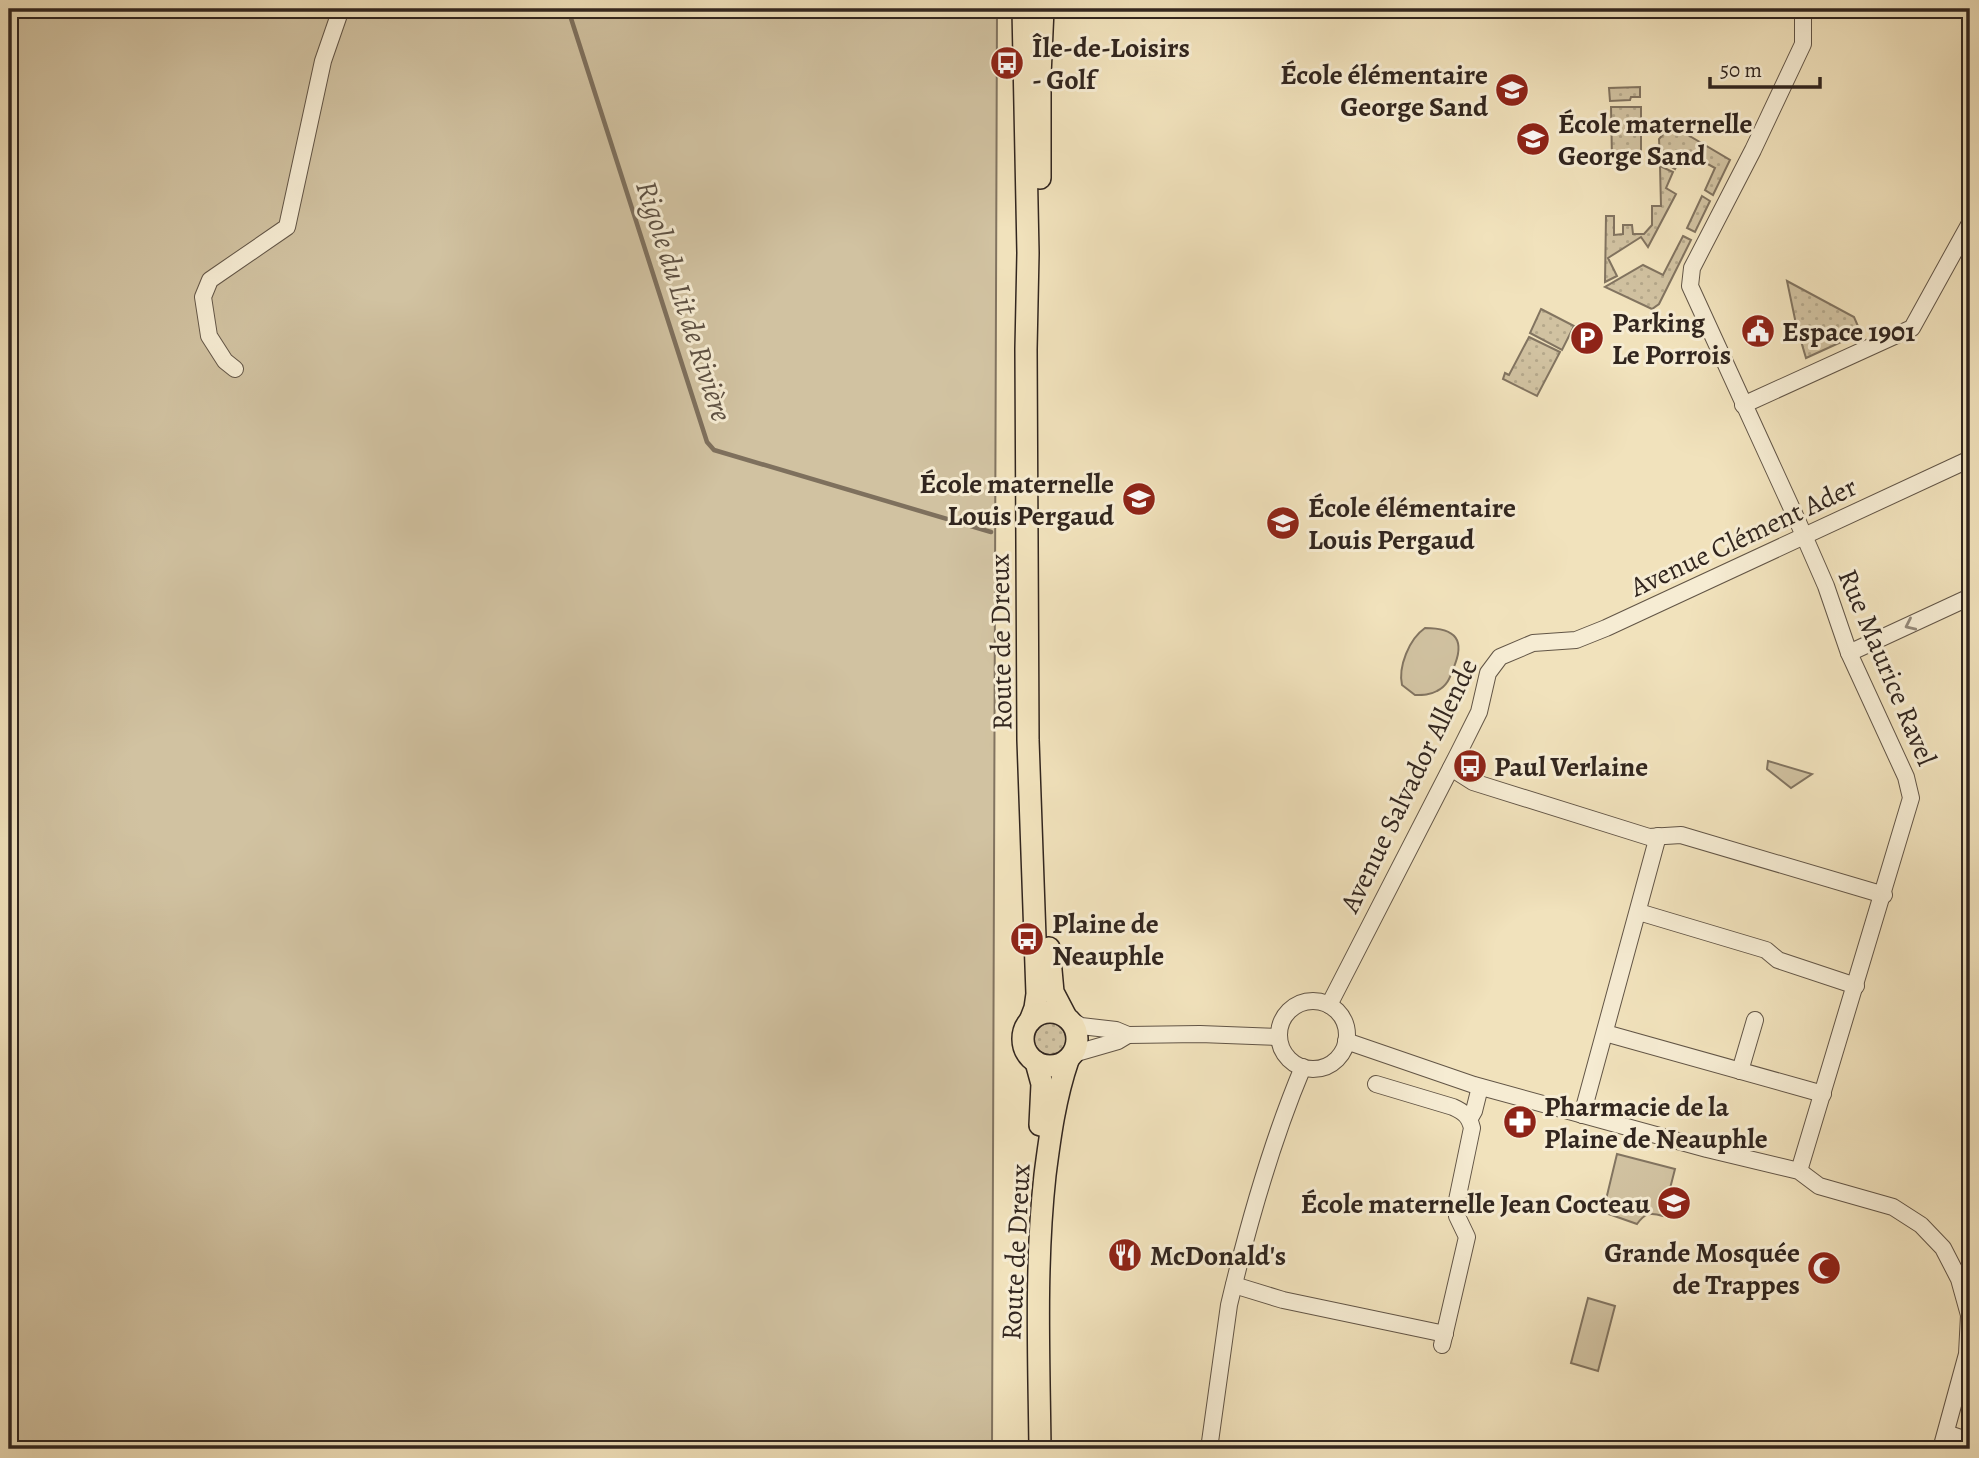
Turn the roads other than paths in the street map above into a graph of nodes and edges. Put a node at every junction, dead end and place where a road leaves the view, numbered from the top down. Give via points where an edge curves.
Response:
1 (341, 9) edge
2 (1023, 9) edge
3 (1044, 9) edge
4 (1803, 9) edge
5 (1970, 223) edge
6 (235, 369) dead end
7 (1743, 405) junction
8 (1970, 459) edge
9 (1804, 536) junction
10 (1970, 597) edge
11 (1533, 642) joint
12 (1849, 653) junction
13 (1451, 768) junction
14 (1658, 836) junction
15 (1884, 895) junction
16 (1642, 913) dead end
17 (1856, 986) junction
18 (1329, 1005) junction
19 (1068, 1018) junction
20 (1755, 1020) dead end
21 (1030, 1021) junction
22 (1605, 1032) junction
23 (1128, 1035) junction
24 (1279, 1037) junction
25 (1346, 1041) junction
26 (1070, 1057) junction
27 (1398, 1059) junction
28 (1036, 1062) junction
29 (1303, 1067) junction
30 (1740, 1071) junction
31 (1480, 1087) junction
32 (1823, 1094) junction
33 (1582, 1115) junction
34 (1470, 1118) junction
35 (1799, 1171) junction
36 (1234, 1286) junction
37 (1969, 1354) edge
38 (1946, 1433) junction
39 (1970, 1441) edge
40 (1032, 1449) edge
41 (1040, 1449) edge
42 (1209, 1449) edge
43 (1941, 1449) edge

1 - 6 street via 324,61 288,227 210,280 203,297 209,336
2 - 21 main road, Route de Dreux via 1028,740 1037,994
3 - 19 main road, Route de Dreux via 1040,104 1041,871 1053,992
4 - 7 street, Rue Maurice Ravel via 1803,44 1692,268 1690,286
5 - 7 street via 1912,328
7 - 9 street, Rue Maurice Ravel
8 - 9 street, Avenue Clément Ader
9 - 11 street, Avenue Clément Ader via 1576,640
9 - 12 street, Rue Maurice Ravel
10 -> 12 street
11 - 13 street, Avenue Salvador Allende via 1507,653 1491,668 1479,712
12 - 15 street, Rue Maurice Ravel via 1906,777 1911,798
13 - 14 street via 1473,782 1648,837
13 - 18 street, Avenue Salvador Allende
14 - 15 street via 1681,835
14 - 22 street
15 - 17 street, Rue Maurice Ravel
16 - 17 street via 1766,950 1778,960
17 - 32 street, Rue Maurice Ravel
18 - 24 street via 1300,1004 1284,1017
18 - 25 street via 1343,1020
19 - 21 main road via 1050,1011
19 - 23 street via 1081,1026
19 - 26 main road via 1078,1040
20 - 30 street
21 - 28 main road via 1023,1043
22 - 30 street
22 - 33 street
23 - 24 street
23 - 26 street
24 - 29 street via 1284,1052
25 - 27 street
25 - 29 street via 1331,1064
26 - 28 main road via 1056,1066
26 - 41 main road, Route de Dreux via 1058,1087 1040,1218
27 - 31 street
27 - 34 street via 1383,1086 1453,1107
28 - 40 main road, Route de Dreux via 1042,1084 1034,1200
29 - 36 street via 1262,1185
30 - 32 street
31 - 33 street
31 - 34 street
32 - 35 street, Rue Maurice Ravel
33 - 35 street
34 - 36 street via 1472,1128 1456,1205 1467,1237 1443,1340
35 - 37 street via 1819,1186 1893,1207 1921,1225 1943,1248 1959,1279 1969,1315
36 - 42 street
37 - 38 street
38 - 39 street
38 - 43 street

